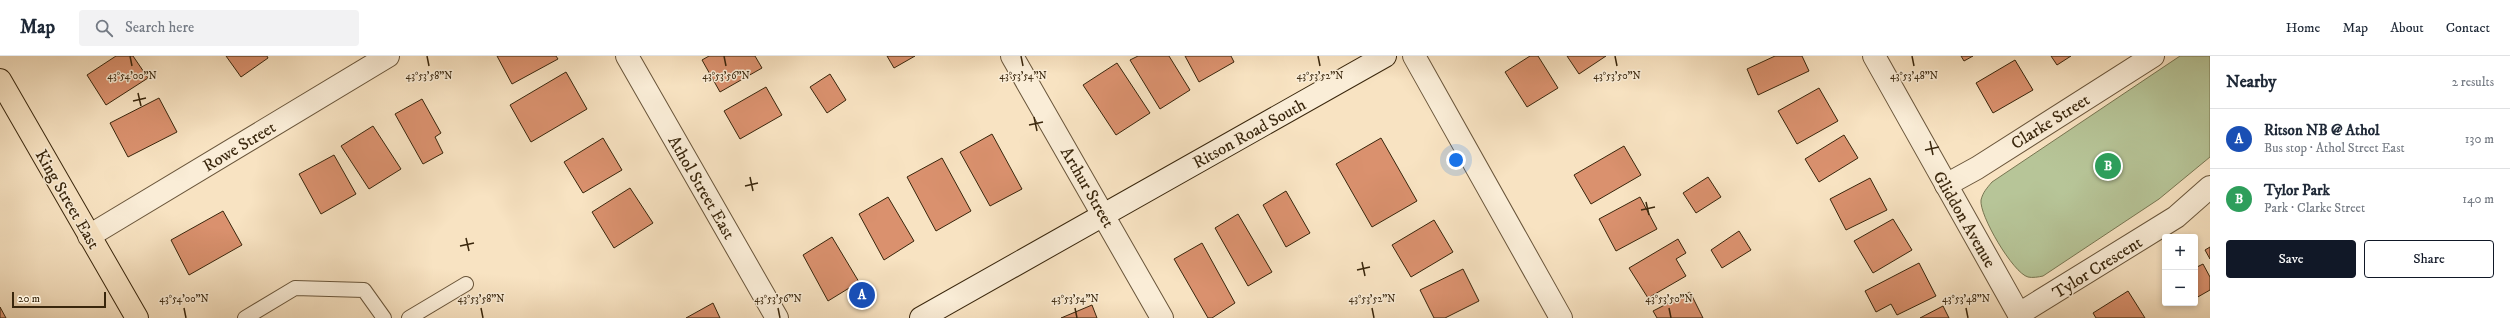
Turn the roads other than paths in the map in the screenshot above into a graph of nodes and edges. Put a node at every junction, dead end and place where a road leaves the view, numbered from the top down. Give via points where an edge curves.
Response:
1 (388, 56) edge
2 (628, 56) edge
3 (1012, 56) edge
4 (1385, 56) edge
5 (1414, 56) edge
6 (1874, 56) edge
7 (2152, 56) edge
8 (0, 80) edge
9 (1946, 185) junction
10 (2210, 187) edge
11 (1104, 215) junction
12 (90, 236) junction
13 (466, 284) dead end
14 (2020, 316) edge
15 (137, 318) edge
16 (245, 318) edge
17 (384, 318) edge
18 (409, 318) edge
19 (777, 318) edge
20 (922, 318) edge
21 (1162, 318) edge
22 (1561, 318) edge

1 - 12 street, Rowe Street
2 - 19 street, Athol Street East
3 - 11 street, Arthur Street
4 - 11 street, Ritson Road South
5 - 22 street
6 - 9 street, Gliddon Avenue
7 - 9 street, Clarke Street
8 - 12 main road, King Street East
9 - 14 street, Gliddon Avenue
10 - 14 street, Tylor Crescent via 2176,217
11 - 20 street, Ritson Road South
11 - 21 street, Arthur Street
12 - 15 main road, King Street East
13 - 18 lane
16 - 17 lane via 295,288 364,290

